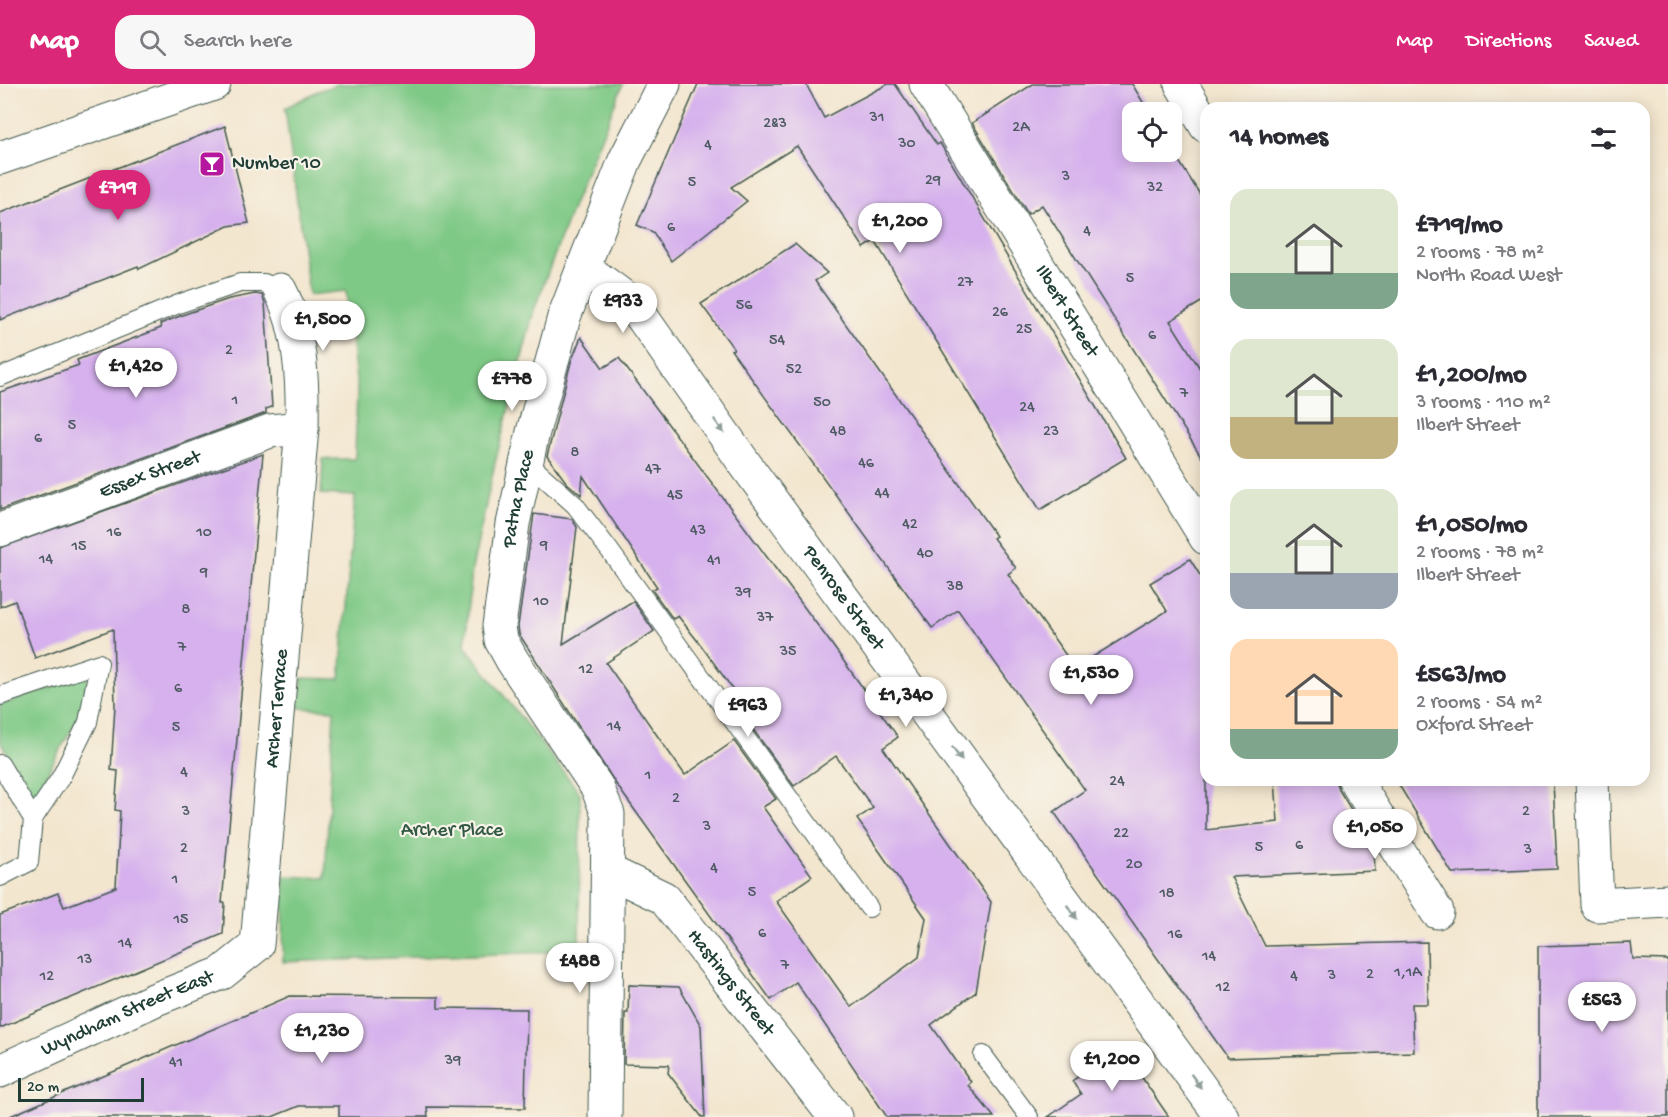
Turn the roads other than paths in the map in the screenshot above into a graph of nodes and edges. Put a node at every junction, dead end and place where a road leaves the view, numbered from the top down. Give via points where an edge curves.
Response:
1 (214, 84) edge
2 (664, 84) edge
3 (926, 84) edge
4 (1181, 84) edge
5 (1200, 116) edge
6 (0, 158) edge
7 (583, 267) junction
8 (279, 290) joint
9 (0, 377) edge
10 (302, 428) junction
11 (527, 462) junction
12 (1200, 528) edge
13 (0, 530) edge
14 (0, 696) edge
15 (0, 764) edge
16 (1359, 786) edge
17 (1592, 786) edge
18 (33, 819) junction
19 (608, 872) junction
20 (0, 877) edge
21 (1668, 901) edge
22 (869, 908) dead end
23 (1437, 912) dead end
24 (222, 973) joint
25 (983, 1055) dead end
26 (0, 1071) edge
27 (605, 1117) edge
28 (835, 1117) edge
29 (1029, 1117) edge
30 (1222, 1117) edge

1 - 6 street
2 - 7 street, Patna Place via 625,160
3 - 12 street, Ilbert Street
4 - 5 street
7 - 11 street, Patna Place via 564,317
7 -> 30 street, Penrose Street via 632,303 766,493
8 - 9 lane via 264,283 240,283
8 - 10 street via 293,324 297,347
10 - 13 street, Essex Street via 270,431
10 - 24 street, Archer Terrace via 257,945
11 - 19 street, Patna Place via 498,626 501,640 597,787 608,814
11 - 22 lane via 574,505 610,551
14 - 18 lane via 99,663 88,722 61,777
15 - 18 lane
16 - 23 street
17 - 21 street via 1597,904
18 - 20 lane via 29,862
19 - 27 street, Patna Place
19 - 28 street, Hastings Street via 664,898
24 - 26 street, Wyndham Street East
25 - 29 lane

